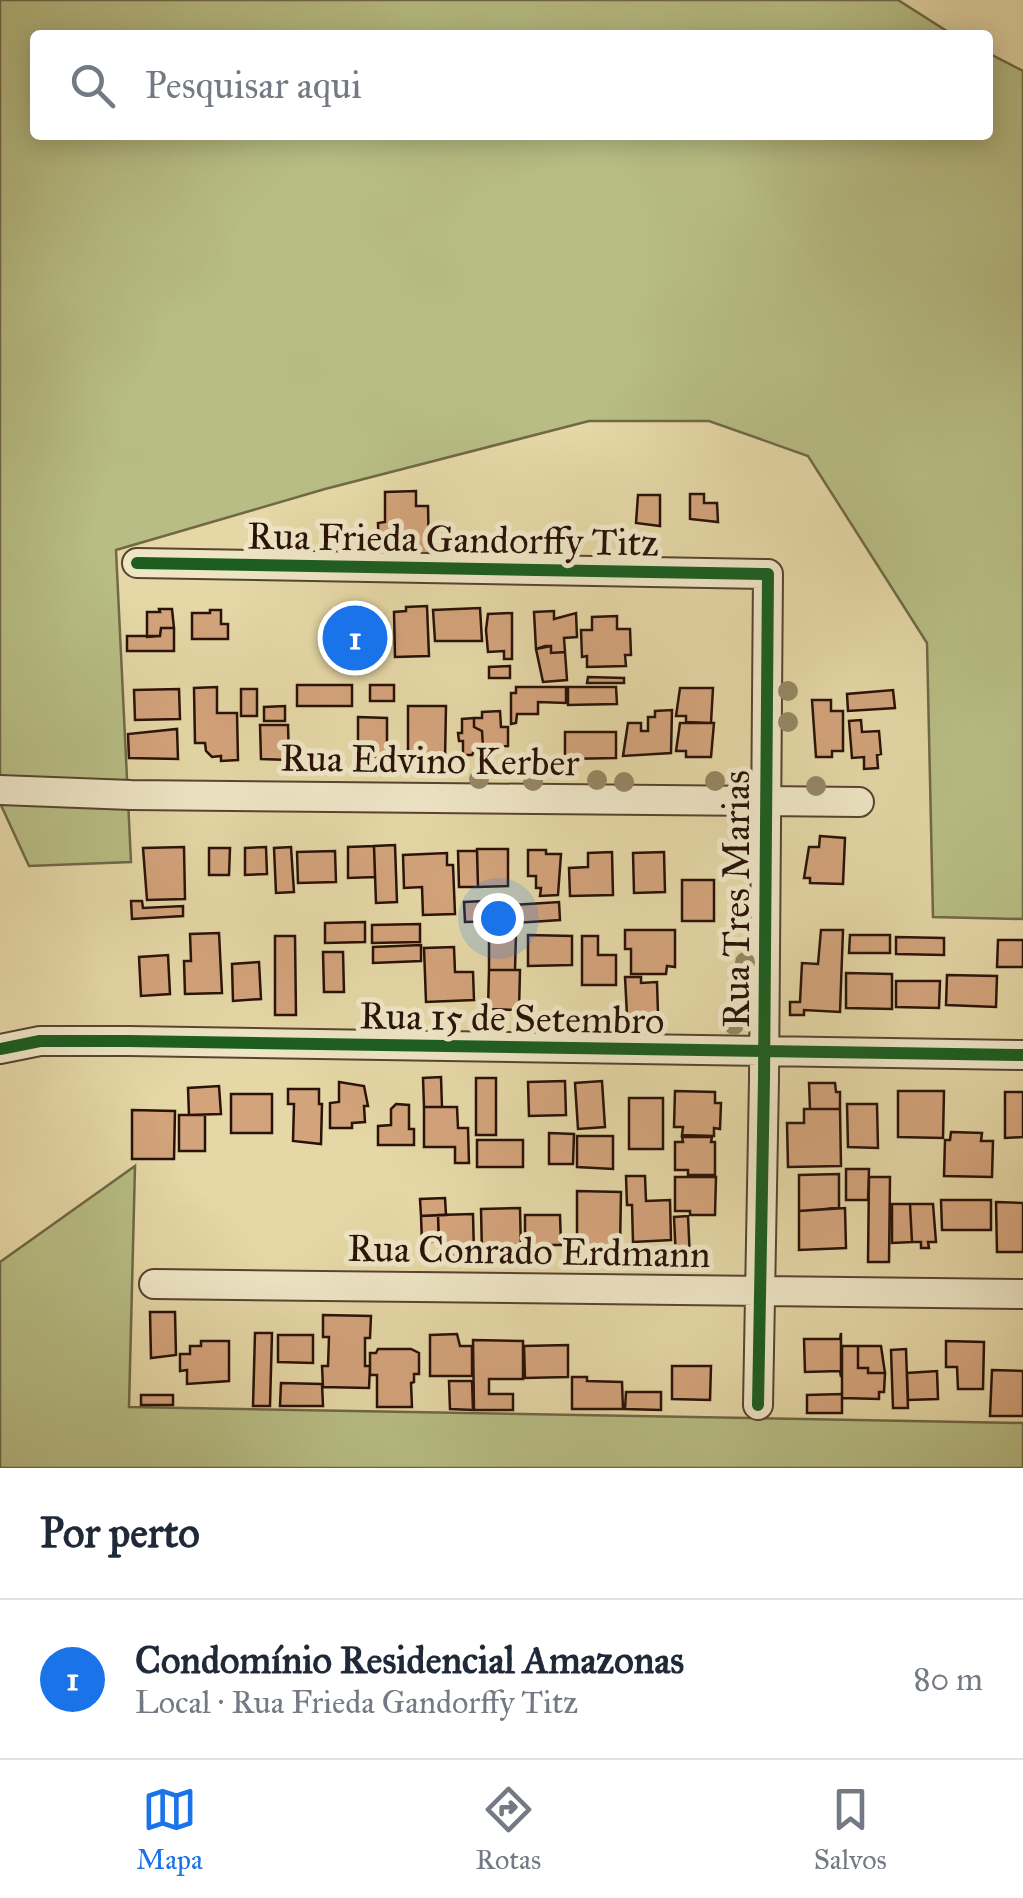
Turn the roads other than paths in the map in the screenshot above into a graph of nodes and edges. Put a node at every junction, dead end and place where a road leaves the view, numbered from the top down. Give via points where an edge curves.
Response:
1 (137, 564) dead end
2 (768, 574) joint
3 (0, 790) edge
4 (766, 802) junction
5 (859, 802) dead end
6 (0, 1049) edge
7 (765, 1052) junction
8 (1023, 1055) edge
9 (154, 1284) dead end
10 (760, 1291) junction
11 (1023, 1294) edge
12 (758, 1405) dead end

1 - 2 street, Rua Frieda Gandorffy Titz
2 - 4 street, Rua Tres Marias
3 - 4 street, Rua Edvino Kerber
4 - 5 street, Rua Edvino Kerber
4 - 7 street, Rua Tres Marias
6 - 7 street, Rua 15 de Setembro via 76,1040
7 - 8 street, Rua 15 de Setembro
7 - 10 street, Rua Tres Marias
9 - 10 street, Rua Conrado Erdmann
10 - 11 street, Rua Conrado Erdmann
10 - 12 street, Rua Tres Marias

